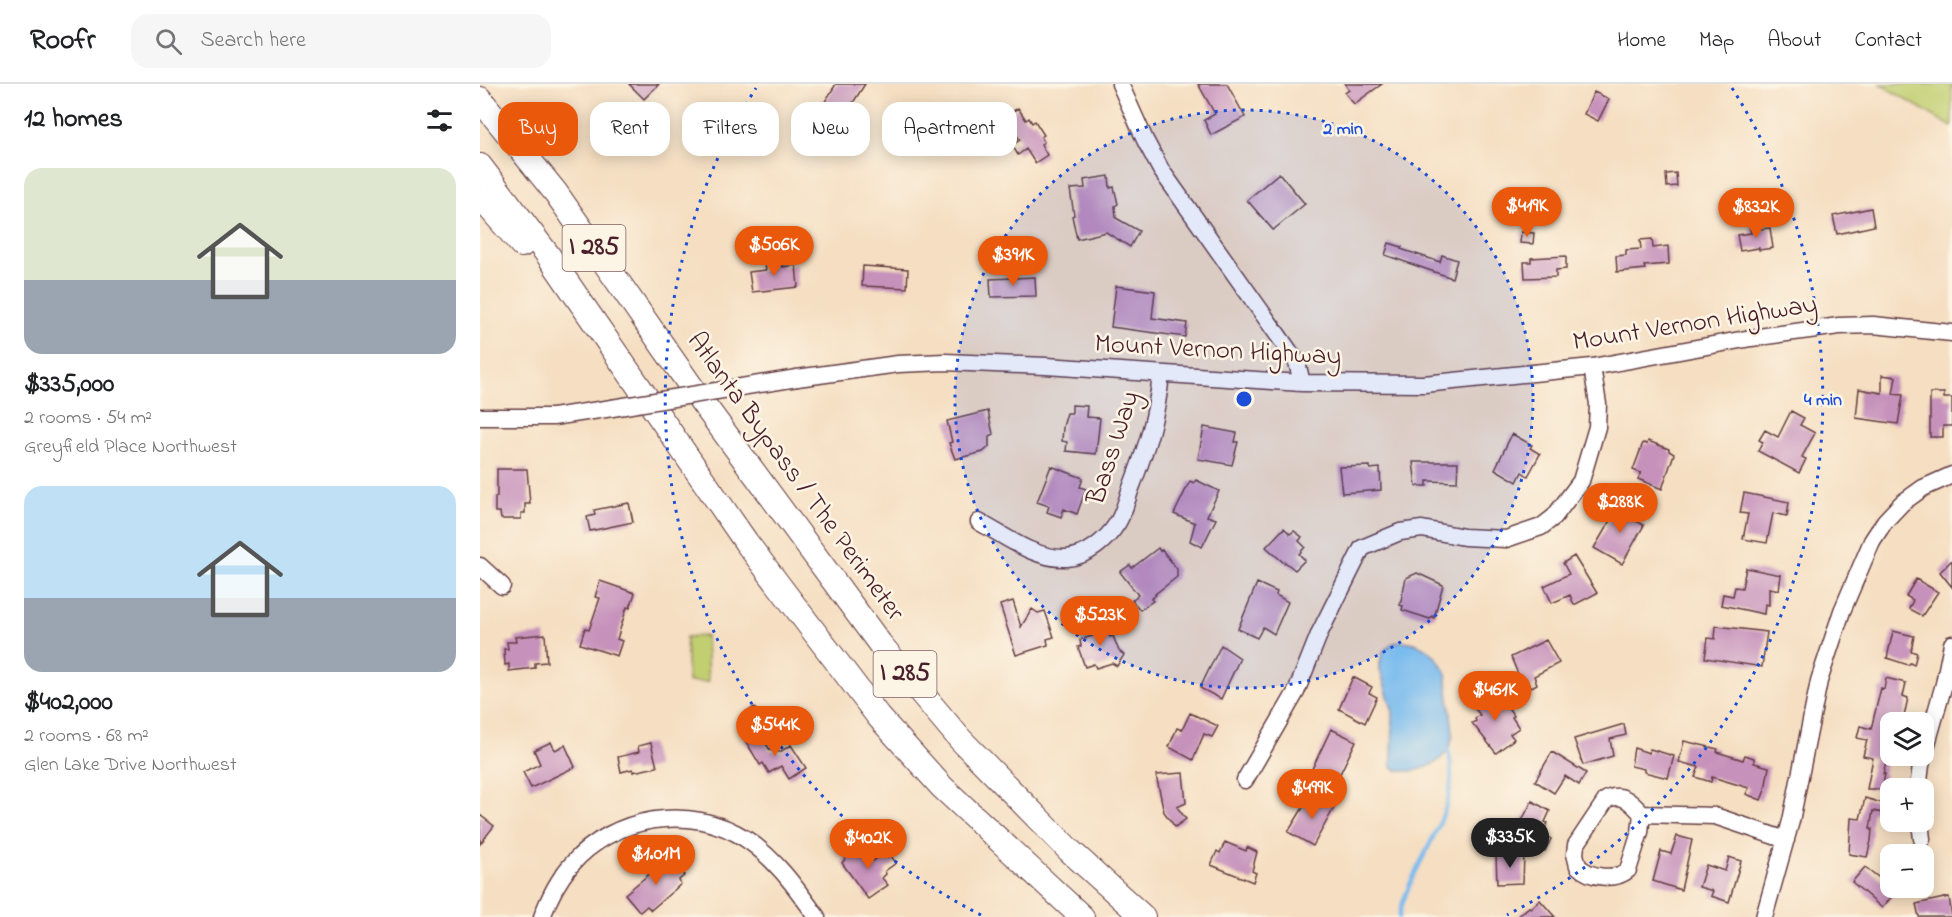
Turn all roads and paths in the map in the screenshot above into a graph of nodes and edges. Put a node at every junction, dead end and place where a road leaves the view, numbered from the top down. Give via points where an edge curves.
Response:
1 (1120, 84) edge
2 (480, 99) edge
3 (480, 166) edge
4 (480, 197) edge
5 (1952, 333) edge
6 (609, 342) junction
7 (1592, 367) junction
8 (1161, 374) junction
9 (1302, 383) junction
10 (480, 417) edge
11 (1952, 475) edge
12 (980, 522) dead end
13 (480, 566) edge
14 (502, 586) dead end
15 (1952, 644) edge
16 (1948, 685) edge
17 (1919, 778) edge
18 (1245, 780) dead end
19 (1642, 814) junction
20 (1786, 840) junction
21 (542, 917) edge
22 (817, 917) edge
23 (1082, 917) edge
24 (1143, 917) edge
25 (1764, 917) edge

1 - 9 street via 1161,170 1297,362
2 - 24 highway, Atlanta Bypass / The Perimeter / I 285 via 556,193 702,402 880,644 960,739 1069,850
3 - 6 highway, I 285
4 - 6 highway
5 - 7 street, Mount Vernon Highway via 1873,325 1839,326
6 - 23 highway, I 285 via 746,542 878,716 942,787
7 - 9 street, Mount Vernon Highway via 1424,384
7 - 18 street via 1597,427 1581,482 1554,517 1541,527 1506,539 1422,529 1400,532 1362,548 1296,692
8 - 9 street, Mount Vernon Highway
8 - 10 street, Mount Vernon Highway, bridge via 945,362 898,364 553,417
8 - 12 street, Bass Way via 1155,420 1138,471 1119,520 1097,545 1067,558 1043,555
11 - 20 street via 1902,503 1872,541 1842,611 1820,681
13 - 14 street
15 - 16 street
16 - 17 street
19 - 19 street via 1628,870 1607,877 1590,874 1578,866 1576,845 1606,800 1620,796
19 - 20 street via 1715,816
20 - 25 street
21 - 22 street via 560,879 594,844 638,823 685,819 717,826 753,844 787,876

